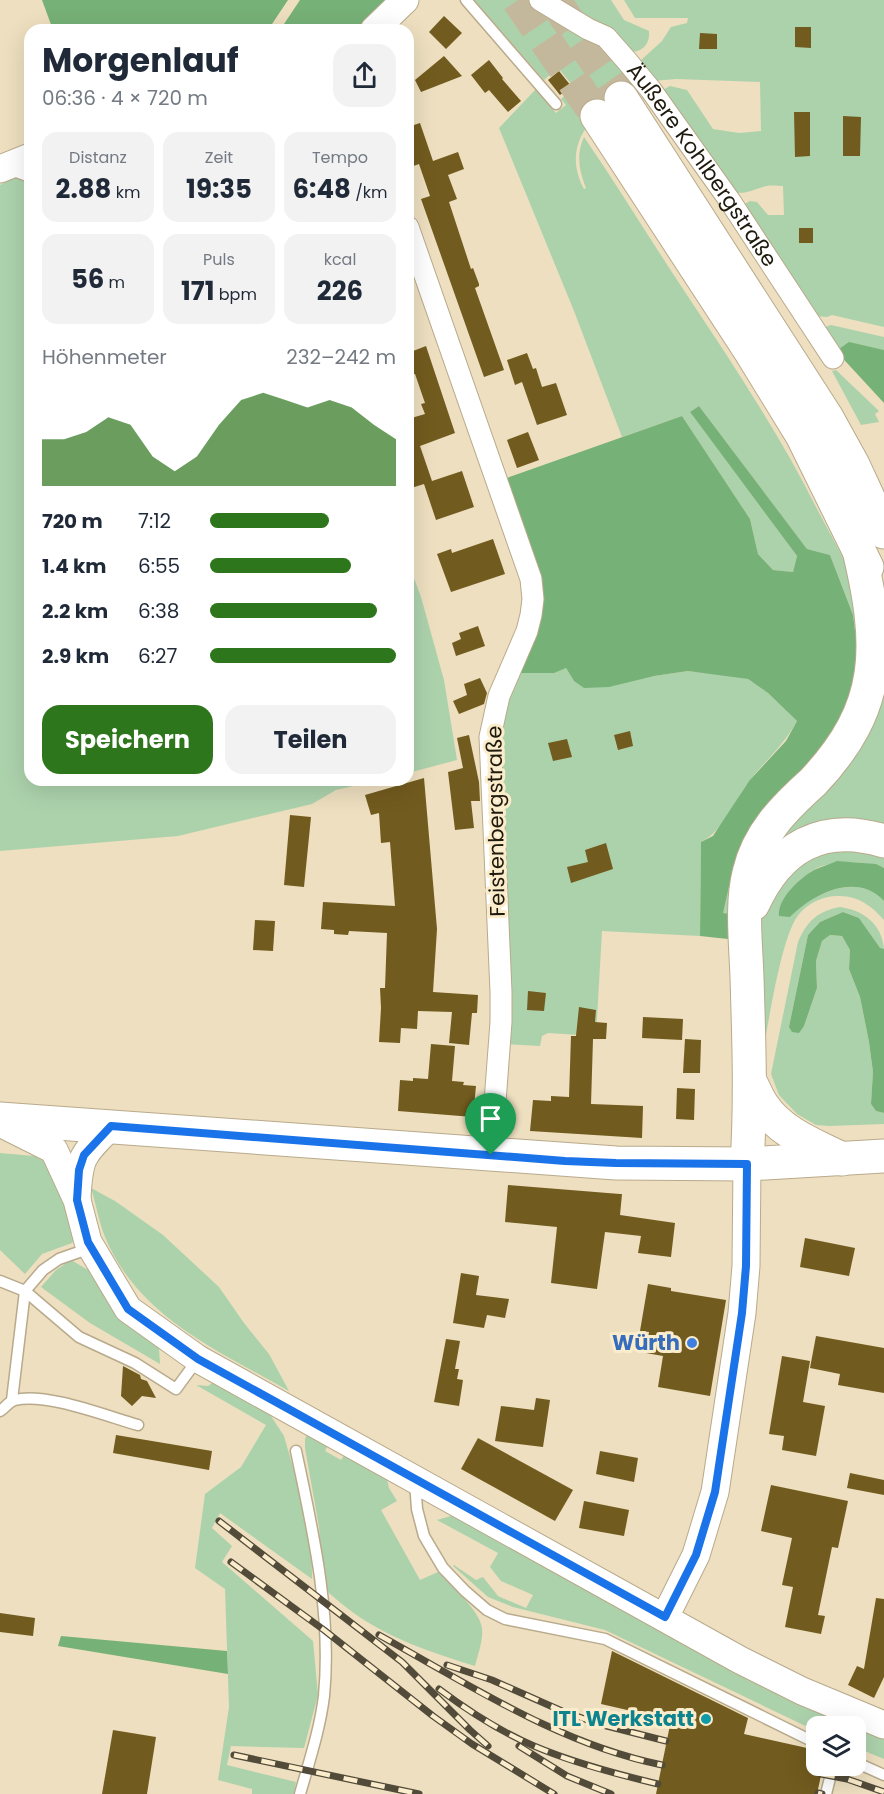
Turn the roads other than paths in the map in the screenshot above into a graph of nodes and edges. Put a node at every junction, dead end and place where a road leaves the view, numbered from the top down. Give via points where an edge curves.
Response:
1 (405, 0) edge
2 (466, 0) edge
3 (540, 0) edge
4 (380, 24) edge
5 (556, 104) dead end
6 (609, 107) tunnel mouth
7 (24, 159) edge
8 (2, 168) edge
9 (24, 175) edge
10 (414, 244) edge
11 (833, 358) dead end
12 (871, 539) edge
13 (884, 607) edge
14 (884, 841) edge
15 (746, 928) junction
16 (750, 1081) junction
17 (0, 1121) edge
18 (111, 1126) junction
19 (491, 1155) junction
20 (884, 1156) edge
21 (842, 1159) junction
22 (747, 1164) junction
23 (77, 1200) junction
24 (88, 1242) junction
25 (0, 1281) edge
26 (25, 1291) junction
27 (198, 1359) junction
28 (12, 1400) junction
29 (0, 1411) edge
30 (138, 1425) dead end
31 (297, 1451) dead end
32 (415, 1479) junction
33 (665, 1617) junction
34 (884, 1725) edge
35 (806, 1738) edge
36 (866, 1766) edge
37 (884, 1775) edge
38 (830, 1776) edge
39 (300, 1794) edge
40 (826, 1794) edge

1 - 4 street
2 - 5 lane
3 - 11 street, Äußere Kohlbergstraße via 606,37 651,90
6 - 12 main road via 751,352
7 - 8 street
8 - 9 lane
10 - 19 street, Feistenbergstraße via 531,579 533,599 527,630 499,696 490,737 501,992
12 - 13 main road
12 - 15 main road via 879,654 866,720 826,771 777,815 761,840 748,874
14 - 15 main road via 868,836 818,838 789,853 761,887
15 - 16 main road
16 - 21 main road via 763,1106 784,1128
16 - 22 main road
17 - 18 main road
17 - 23 street via 54,1150
18 - 19 main road
18 - 23 street via 84,1155
19 - 22 main road via 616,1163
20 - 21 main road
21 - 22 main road
22 - 33 street via 742,1313 715,1492 696,1555
23 - 24 street
24 - 26 lane via 80,1252 43,1270
24 - 27 street via 128,1309
25 - 26 lane
26 - 27 lane via 79,1337 176,1389
26 - 28 lane
27 - 32 street
28 - 29 lane
28 - 30 lane via 32,1397 60,1402
31 - 39 lane via 318,1561 325,1661 324,1697
32 - 33 street
32 - 35 lane via 424,1536 443,1568 487,1610 505,1619 605,1640
33 - 34 street via 802,1691
36 - 37 lane
38 - 40 lane

